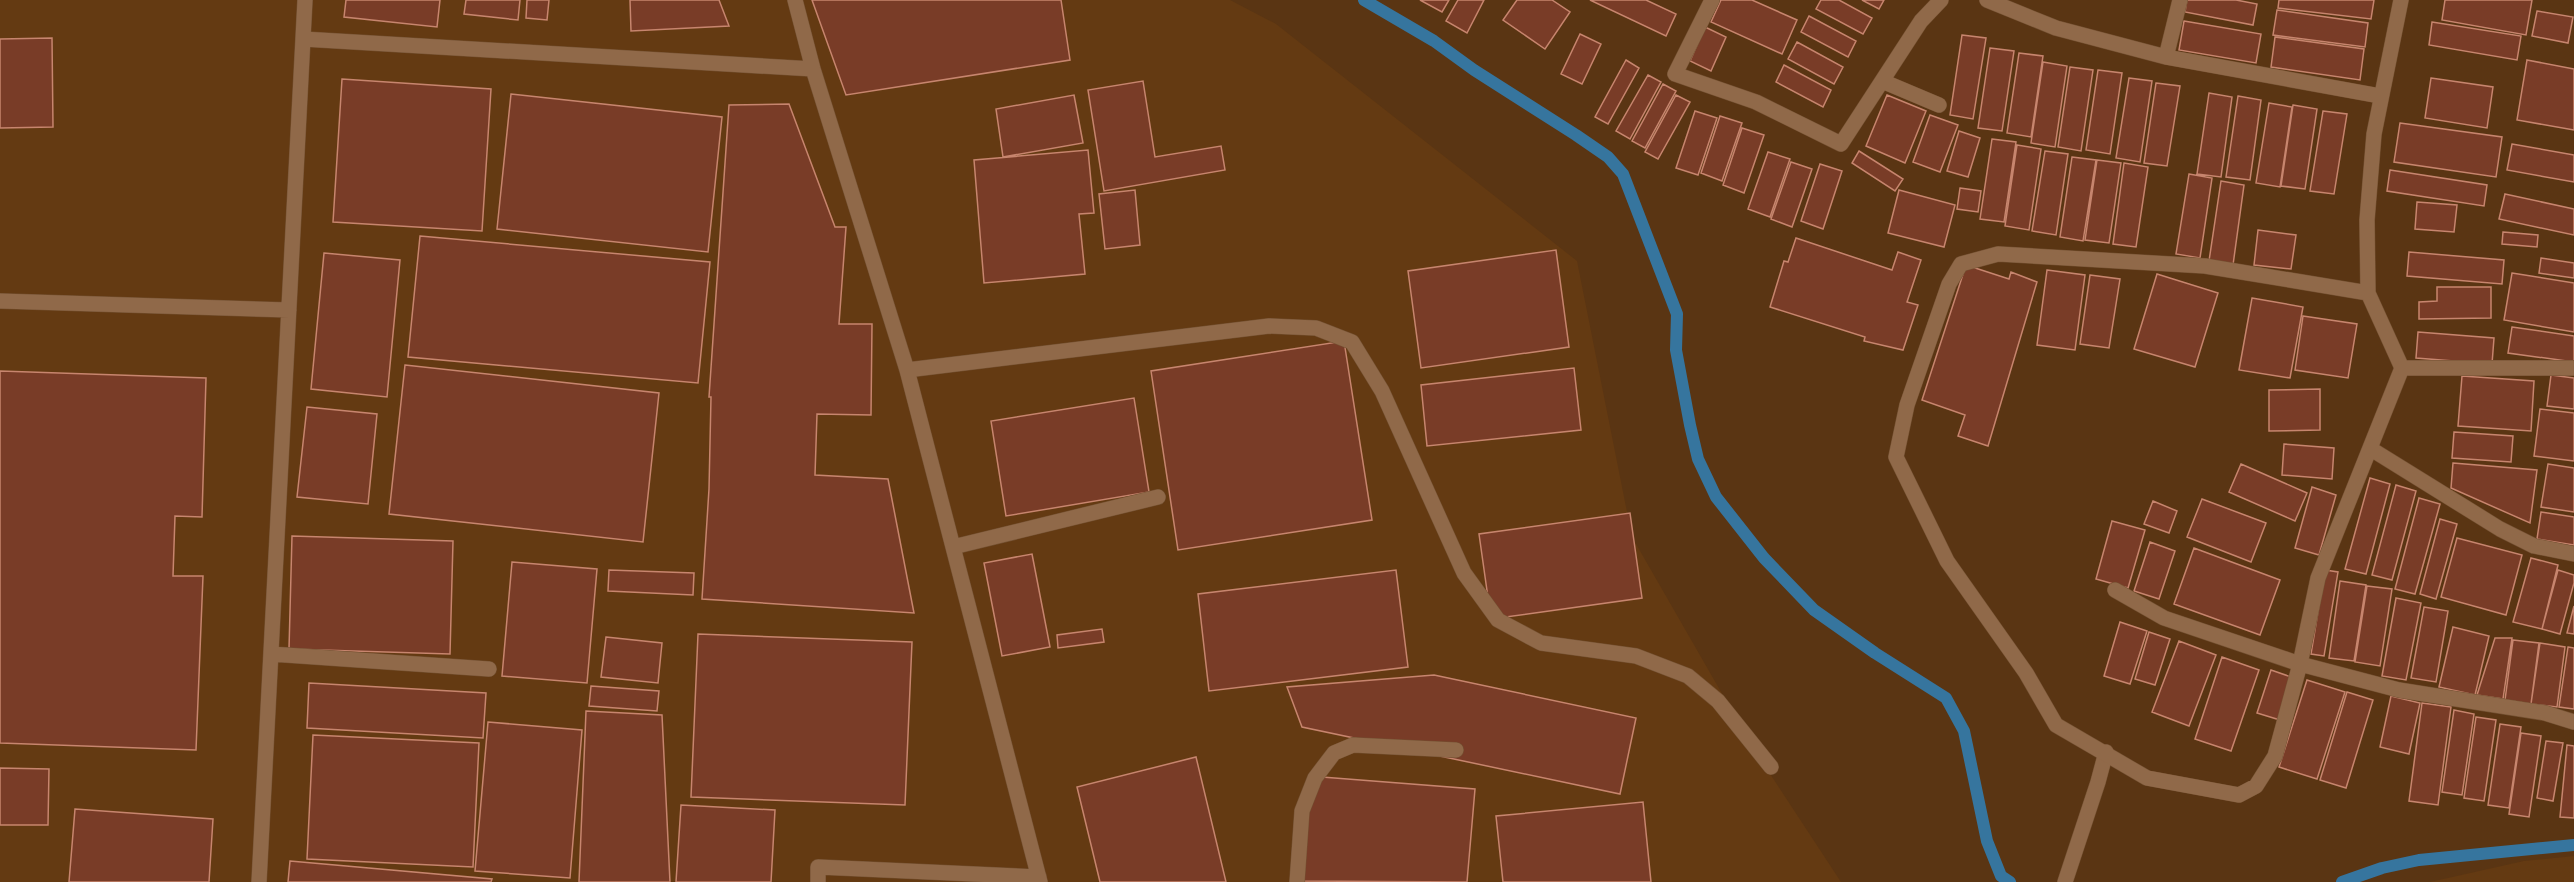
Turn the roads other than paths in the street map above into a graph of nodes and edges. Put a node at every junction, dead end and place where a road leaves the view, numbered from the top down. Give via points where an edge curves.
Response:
1 (305, 0) edge
2 (795, 0) edge
3 (1712, 0) edge
4 (1941, 0) edge
5 (1987, 0) edge
6 (2180, 0) edge
7 (2401, 0) edge
8 (303, 39) junction
9 (2166, 57) junction
10 (813, 69) junction
11 (1882, 81) junction
12 (2380, 96) junction
13 (1939, 105) dead end
14 (2368, 293) junction
15 (0, 301) edge
16 (289, 310) junction
17 (2402, 368) junction
18 (2574, 368) edge
19 (907, 370) junction
20 (2370, 449) junction
21 (1158, 497) dead end
22 (953, 547) junction
23 (2574, 554) edge
24 (2115, 590) dead end
25 (271, 654) junction
26 (2300, 664) junction
27 (489, 669) dead end
28 (2574, 722) edge
29 (1456, 750) dead end
30 (2106, 752) junction
31 (1771, 767) dead end
32 (1039, 880) edge
33 (259, 882) edge
34 (818, 882) edge
35 (1297, 882) edge
36 (2065, 882) edge

1 - 8 street
2 - 10 street
3 - 11 street via 1675,74 1756,102 1841,144
4 - 11 street via 1921,21
5 - 9 street via 2056,28
6 - 9 street
7 - 12 street
8 - 10 street
8 - 16 street
9 - 12 street
10 - 19 street
11 - 13 street
12 - 14 street via 2367,220
14 - 17 street
14 - 30 street via 2205,266 1998,254 1961,264 1949,284 1907,405 1896,457 1947,561 2026,673 2056,725
15 - 16 street
16 - 25 street
17 - 18 street
17 - 20 street
19 - 22 street
19 - 31 street via 1269,326 1316,328 1352,342 1382,391 1464,573 1498,620 1541,643 1636,656 1688,676 1718,701
20 - 23 street via 2500,529 2534,546
20 - 26 street via 2318,578
21 - 22 street
22 - 32 street
24 - 26 street via 2164,618
25 - 27 street
25 - 33 street
26 - 28 street via 2399,690
26 - 30 street via 2275,756 2256,786 2239,795 2147,778
29 - 35 street via 1353,746 1334,753 1315,778 1302,811
30 - 36 street
32 - 34 street via 818,867

